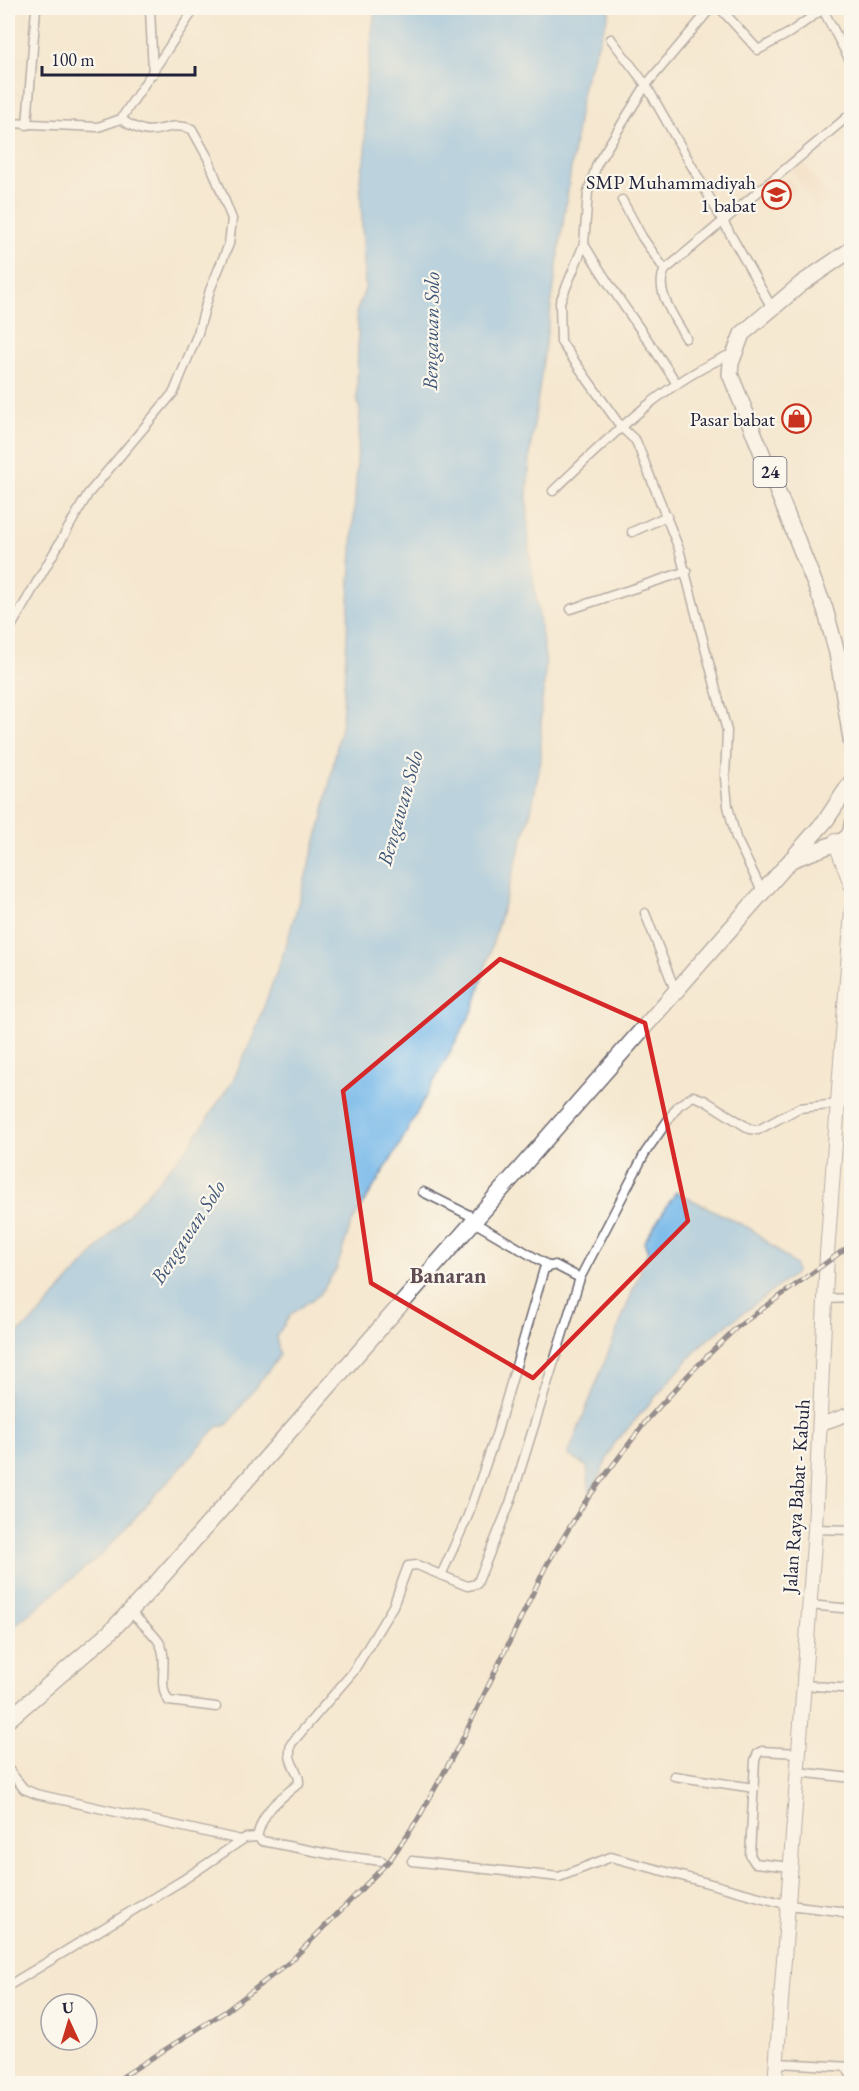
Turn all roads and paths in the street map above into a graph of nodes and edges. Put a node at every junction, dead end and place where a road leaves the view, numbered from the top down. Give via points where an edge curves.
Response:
1 (36, 8) edge
2 (150, 8) edge
3 (195, 8) edge
4 (711, 8) edge
5 (720, 8) edge
6 (822, 8) edge
7 (611, 39) dead end
8 (852, 64) edge
9 (153, 74) junction
10 (646, 85) junction
11 (852, 113) edge
12 (121, 119) junction
13 (8, 123) edge
14 (27, 125) junction
15 (622, 201) dead end
16 (721, 220) junction
17 (584, 244) junction
18 (852, 249) edge
19 (665, 270) junction
20 (772, 308) junction
21 (686, 338) dead end
22 (735, 352) junction
23 (677, 384) junction
24 (621, 427) junction
25 (554, 491) dead end
26 (667, 516) junction
27 (632, 532) dead end
28 (687, 571) junction
29 (571, 609) dead end
30 (8, 632) edge
31 (852, 745) edge
32 (852, 781) edge
33 (826, 820) junction
34 (851, 827) edge
35 (835, 841) junction
36 (789, 860) junction
37 (852, 887) edge
38 (762, 891) junction
39 (852, 910) edge
40 (645, 913) dead end
41 (850, 960) edge
42 (675, 990) junction
43 (846, 1083) edge
44 (839, 1104) junction
45 (423, 1192) dead end
46 (474, 1220) junction
47 (549, 1266) junction
48 (580, 1278) junction
49 (852, 1298) edge
50 (825, 1299) junction
51 (852, 1413) edge
52 (822, 1424) junction
53 (815, 1529) junction
54 (852, 1530) edge
55 (442, 1574) junction
56 (809, 1605) junction
57 (852, 1609) edge
58 (130, 1612) junction
59 (804, 1685) junction
60 (852, 1689) edge
61 (216, 1707) dead end
62 (8, 1720) edge
63 (799, 1753) junction
64 (8, 1769) edge
65 (798, 1772) junction
66 (674, 1776) dead end
67 (852, 1778) edge
68 (754, 1788) junction
69 (257, 1837) junction
70 (242, 1840) junction
71 (382, 1861) dead end
72 (412, 1861) dead end
73 (791, 1868) junction
74 (789, 1905) junction
75 (852, 1917) edge
76 (8, 1986) edge
77 (777, 2063) junction
78 (849, 2068) edge
79 (852, 2077) edge
80 (775, 2084) edge

1 - 14 street
2 - 9 street
3 - 9 street
4 - 10 street
5 - 6 street via 758,50
6 - 8 street
7 - 10 street
9 - 12 street
10 - 16 street
10 - 17 street via 597,164 588,192
11 - 16 street
12 - 14 street via 98,127
12 - 30 street via 139,131 175,126 192,129 232,219 229,244 174,392 88,494
13 - 14 street
15 - 19 street
16 - 19 street
16 - 20 street
17 - 23 street via 608,286
17 - 24 street via 560,302 561,342
18 - 20 highway, 24
19 - 21 street via 662,282 668,304
20 - 22 highway, 24 via 742,334
22 - 23 street
22 - 31 highway, 24 via 730,374 734,388 825,609 837,653
23 - 24 street
24 - 25 street
24 - 26 street via 636,441
26 - 27 street
26 - 28 street
28 - 29 street
28 - 38 street via 727,731 728,806 736,838
32 - 33 highway
33 - 34 highway via 841,814
33 - 35 highway via 825,833
33 - 36 highway
34 - 35 highway via 847,837
35 - 36 highway
35 - 37 main road
36 - 38 highway
38 - 42 highway
39 - 41 main road, Jalan Raya Babat - Kabuh
40 - 42 street
41 - 43 main road, Jalan Raya Babat - Kabuh
42 - 46 highway
43 - 44 main road, Jalan Raya Babat - Kabuh
44 - 48 street via 799,1108 758,1130 693,1096 678,1106 645,1153
44 - 50 main road, Jalan Raya Babat - Kabuh
45 - 46 street
46 - 47 street
46 - 58 highway
47 - 48 street via 560,1267
47 - 55 street via 543,1271 467,1518
48 - 55 street via 510,1503 477,1584 467,1586
49 - 50 street
50 - 52 main road, Jalan Raya Babat - Kabuh
51 - 52 street
52 - 53 main road, Jalan Raya Babat - Kabuh
53 - 54 street
53 - 56 main road, Jalan Raya Babat - Kabuh
55 - 69 street via 417,1565 407,1568 393,1606 353,1672 291,1744 291,1765 299,1783 264,1814
56 - 57 street
56 - 59 main road, Jalan Raya Babat - Kabuh
58 - 61 street via 160,1643 164,1695 169,1701
58 - 62 highway
59 - 60 street
59 - 63 main road, Jalan Raya Babat - Kabuh
63 - 65 main road, Jalan Raya Babat - Kabuh
63 - 68 street via 758,1753
64 - 70 street via 24,1789 36,1794
65 - 67 street
65 - 73 main road, Jalan Raya Babat - Kabuh
66 - 68 street
68 - 73 street via 750,1855 753,1862
69 - 70 street
69 - 71 street via 283,1846
70 - 76 street
72 - 74 street via 559,1877 611,1857
73 - 74 main road, Jalan Raya Babat - Kabuh
74 - 75 street via 839,1911
74 - 77 main road, Jalan Raya Babat - Kabuh
77 - 78 street
77 - 80 main road, Jalan Raya Babat - Kabuh
78 - 79 street

